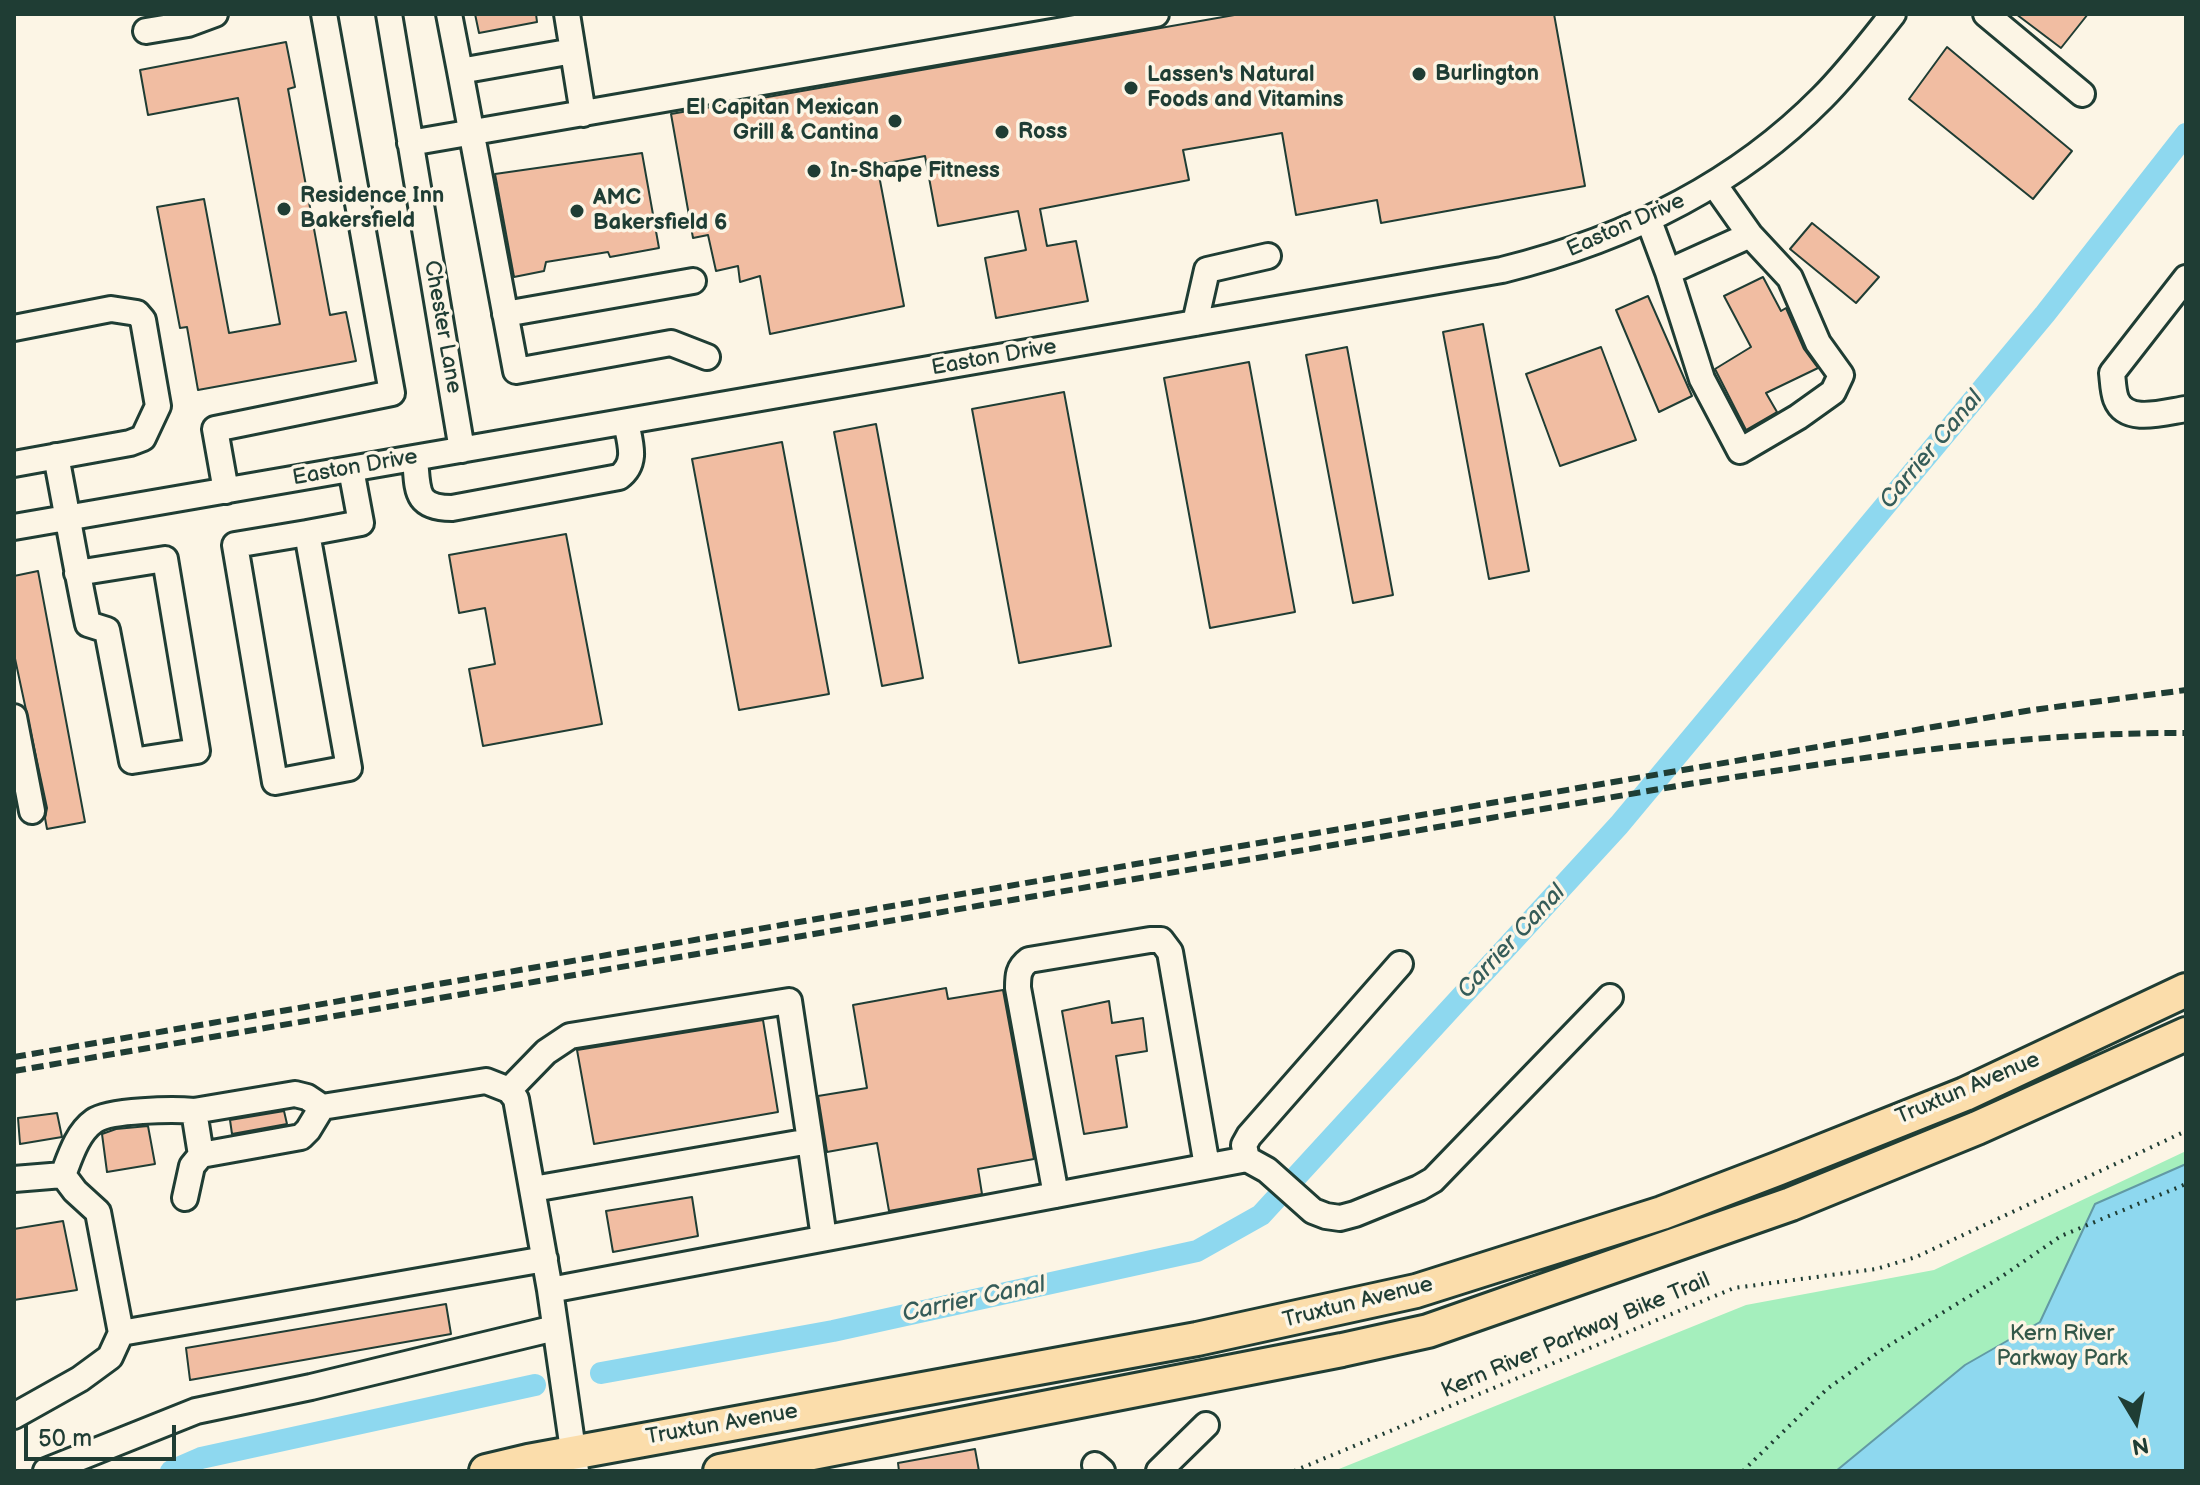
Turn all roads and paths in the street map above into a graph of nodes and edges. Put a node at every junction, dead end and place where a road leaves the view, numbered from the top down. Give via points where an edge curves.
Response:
1 (215, 14) edge
2 (324, 14) edge
3 (389, 14) edge
4 (449, 14) edge
5 (567, 14) edge
6 (1156, 14) edge
7 (1893, 14) edge
8 (1986, 14) edge
9 (146, 31) dead end
10 (573, 51) junction
11 (460, 71) junction
12 (2082, 94) dead end
13 (583, 114) junction
14 (472, 134) junction
15 (410, 143) junction
16 (1714, 184) junction
17 (1649, 221) junction
18 (1750, 235) junction
19 (1268, 256) dead end
20 (1668, 272) junction
21 (2186, 278) edge
22 (693, 281) dead end
23 (505, 314) junction
24 (1195, 323) junction
25 (14, 328) edge
26 (707, 357) dead end
27 (2186, 409) edge
28 (626, 422) junction
29 (462, 450) junction
30 (56, 456) junction
31 (415, 458) junction
32 (14, 464) edge
33 (351, 469) junction
34 (226, 491) junction
35 (68, 517) junction
36 (14, 527) edge
37 (307, 533) junction
38 (77, 573) junction
39 (14, 717) edge
40 (32, 811) dead end
41 (1400, 964) dead end
42 (2186, 990) edge
43 (1610, 997) dead end
44 (2186, 1034) edge
45 (509, 1090) junction
46 (322, 1107) junction
47 (194, 1111) junction
48 (2186, 1131) edge
49 (810, 1141) junction
50 (201, 1155) junction
51 (1257, 1164) junction
52 (1207, 1166) junction
53 (63, 1175) junction
54 (14, 1179) edge
55 (2186, 1184) edge
56 (533, 1189) junction
57 (1056, 1195) junction
58 (185, 1198) dead end
59 (824, 1238) junction
60 (545, 1259) junction
61 (550, 1290) junction
62 (121, 1333) junction
63 (557, 1340) junction
64 (14, 1416) edge
65 (1206, 1425) dead end
66 (575, 1462) edge
67 (46, 1471) edge
68 (486, 1471) edge
69 (720, 1471) edge
70 (1159, 1471) edge
71 (1294, 1471) edge
72 (1743, 1471) edge

1 - 9 street
2 - 34 street via 392,393 215,429
3 - 15 street, Chester Lane
4 - 11 street
5 - 10 street
6 - 13 street
7 - 16 street, Easton Drive via 1821,99
8 - 12 street
10 - 11 street
10 - 13 street
11 - 14 street
13 - 14 street
14 - 15 street
14 - 23 street
15 - 29 street, Chester Lane
16 - 17 street, Easton Drive
16 - 18 street
17 - 20 street
17 - 24 street, Easton Drive via 1598,243 1502,270
18 - 20 street
18 - 20 street via 1790,278 1818,343 1841,375 1833,392 1740,451 1702,379
19 - 24 street via 1207,270
21 - 27 street via 2112,373 2116,401 2128,413
22 - 23 street
23 - 26 street via 516,371 671,343
24 - 28 street, Easton Drive
25 - 30 street via 111,309 137,313 143,320 158,406 143,438
28 - 29 street, Easton Drive
28 - 31 street via 632,456 619,477 452,508 434,508 418,493
29 - 31 street, Easton Drive
30 - 32 street
30 - 35 street
31 - 33 street, Easton Drive
33 - 34 street, Easton Drive
33 - 37 street via 361,523
34 - 35 street, Easton Drive
35 - 36 street, Easton Drive
35 - 38 street
37 - 37 street via 349,768 275,782 235,545
38 - 38 street via 88,624 107,630 132,761 197,751 165,559
39 - 40 street
41 - 51 street via 1249,1136 1244,1145
42 - 66 main road, Truxtun Avenue via 1965,1094 1777,1169 1662,1213 1416,1291
43 - 51 street via 1433,1180 1340,1218 1313,1211
44 - 69 main road, Truxtun Avenue via 1791,1204 1428,1331
45 - 46 street via 486,1081 470,1082
45 - 49 street via 570,1036 789,1001
45 - 56 street via 516,1099
46 - 47 street via 295,1094
46 - 50 street via 301,1137
47 - 50 street
47 - 53 street via 160,1109 95,1120 77,1140
48 - 71 path, Kern River Parkway Bike Trail via 1916,1257 1876,1269 1734,1288
49 - 56 street
49 - 59 street
50 - 58 street via 192,1166
51 - 52 street
52 - 57 street
52 - 57 street via 1166,945 1150,940 1029,960 1022,965 1018,988
53 - 54 street
53 - 62 street via 98,1212
55 - 72 path via 2061,1236 1883,1349 1827,1389
56 - 60 street
57 - 59 street
59 - 61 street
60 - 61 street
60 - 62 street
61 - 63 street
62 - 64 street via 110,1357
63 - 66 street
63 - 67 street via 196,1411
65 - 70 street
66 - 68 main road, Truxtun Avenue

